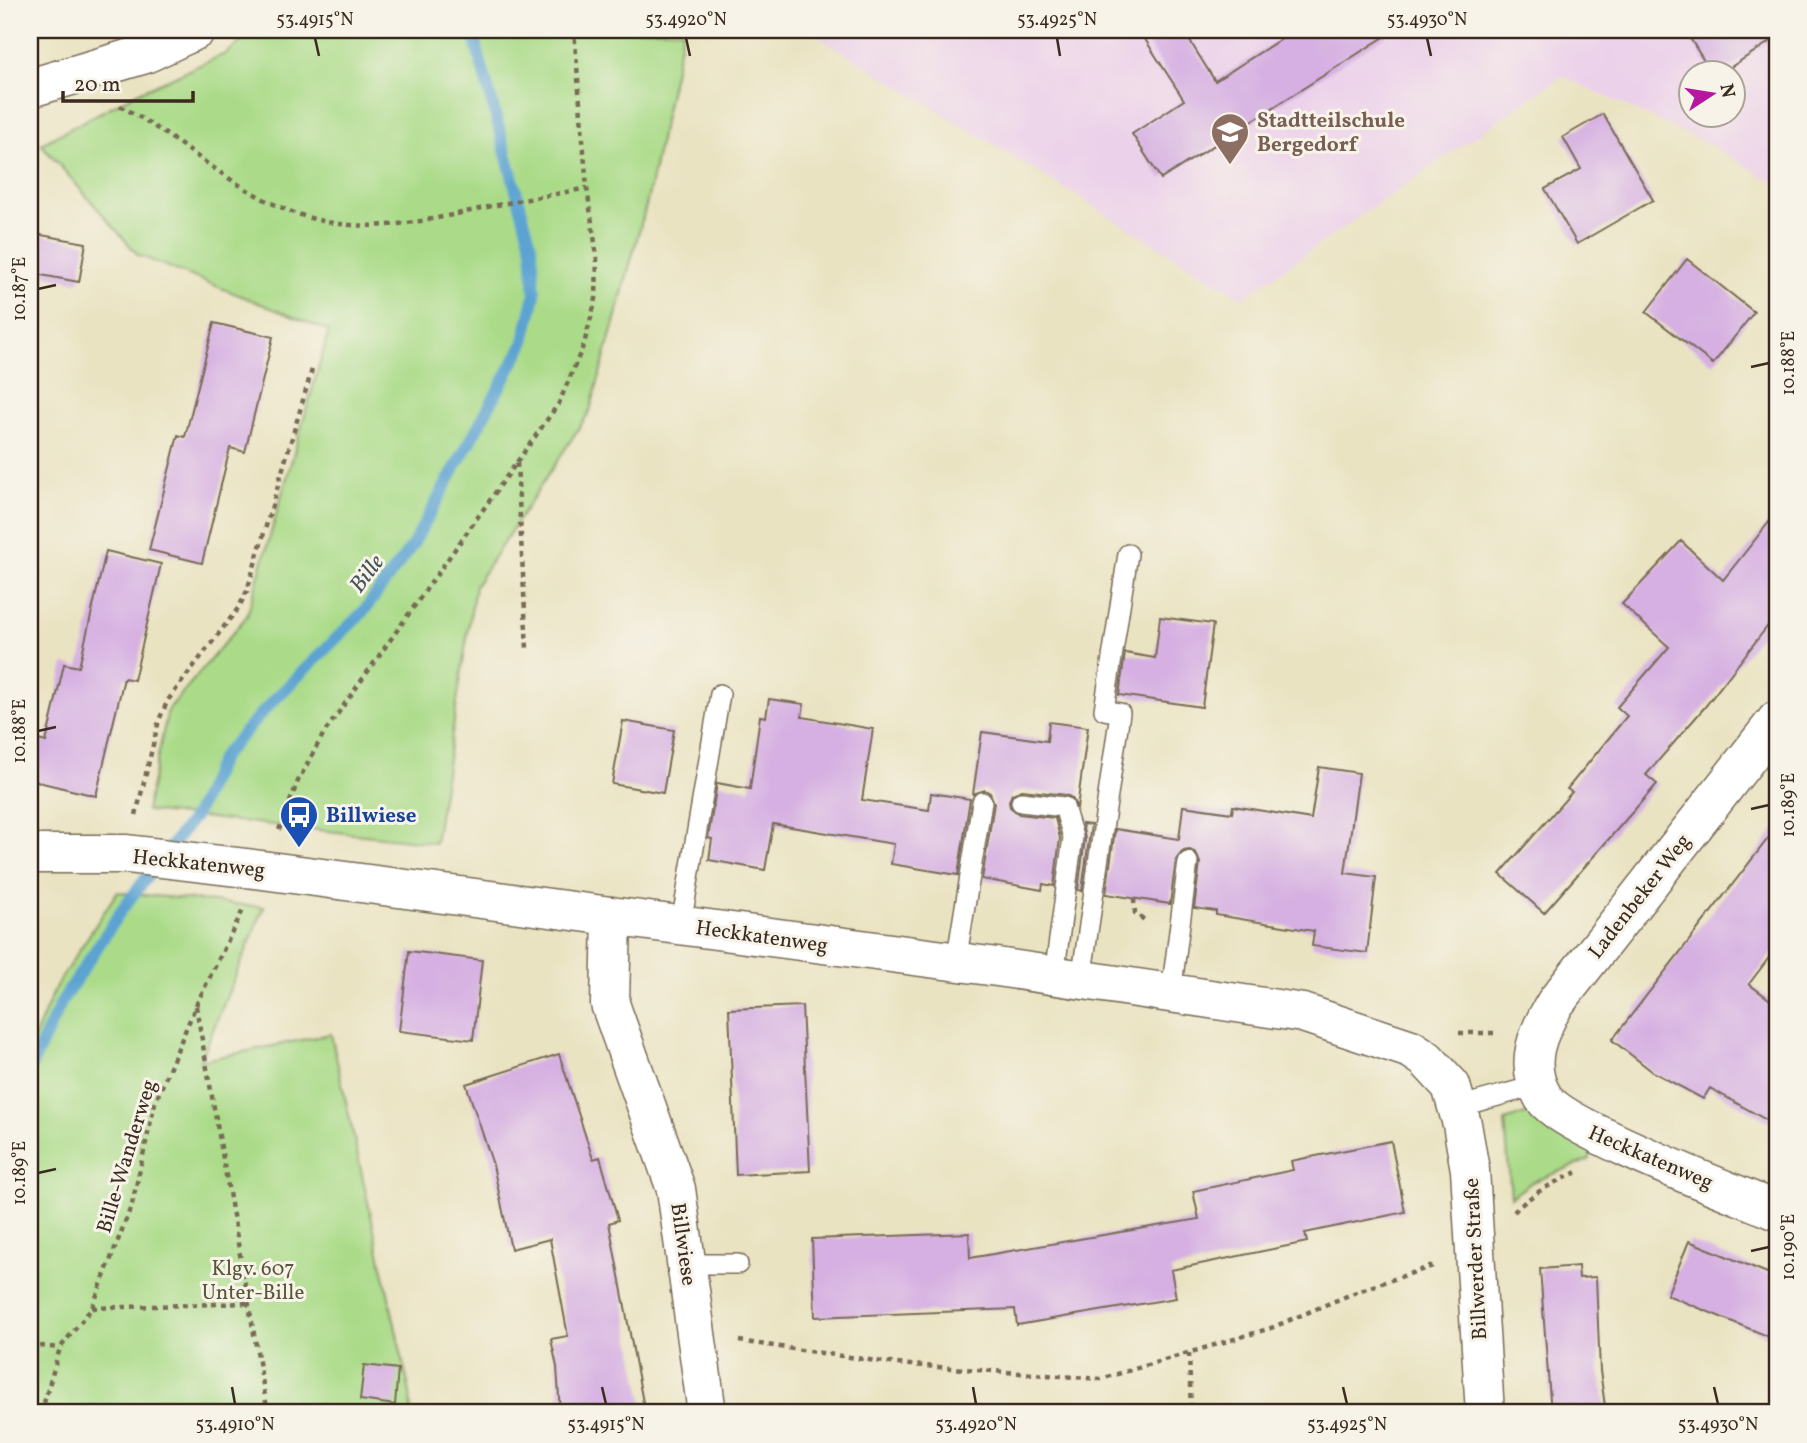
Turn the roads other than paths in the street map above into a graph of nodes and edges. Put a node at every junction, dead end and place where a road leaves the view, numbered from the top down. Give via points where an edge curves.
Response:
1 (196, 30) edge
2 (30, 88) edge
3 (1128, 554) dead end
4 (720, 694) dead end
5 (1777, 720) edge
6 (982, 802) dead end
7 (1021, 802) dead end
8 (30, 854) edge
9 (1188, 862) dead end
10 (612, 916) junction
11 (681, 925) junction
12 (956, 962) junction
13 (1068, 978) junction
14 (1171, 993) junction
15 (1538, 1085) junction
16 (1458, 1107) junction
17 (1777, 1212) edge
18 (687, 1264) junction
19 (738, 1264) dead end
20 (707, 1413) edge
21 (1485, 1413) edge

1 - 2 street via 145,54
3 - 13 lane via 1104,710 1120,713
4 - 11 lane
5 - 15 street, Ladenbeker Weg via 1556,1002 1535,1041
6 - 12 lane
7 - 13 lane via 1064,807 1073,836
8 - 10 street, Heckkatenweg via 127,854
9 - 14 lane
10 - 11 street, Heckkatenweg
10 - 18 street, Billwiese via 610,1004 676,1189
11 - 12 street, Heckkatenweg
12 - 13 street, Heckkatenweg
13 - 14 street, Heckkatenweg
14 - 16 street, Heckkatenweg via 1303,1013 1411,1049 1451,1086
15 - 16 lane
15 - 17 street, Heckkatenweg via 1548,1103 1580,1126
16 - 21 street, Billwerder Straße via 1471,1170
18 - 19 lane
18 - 20 street, Billwiese

